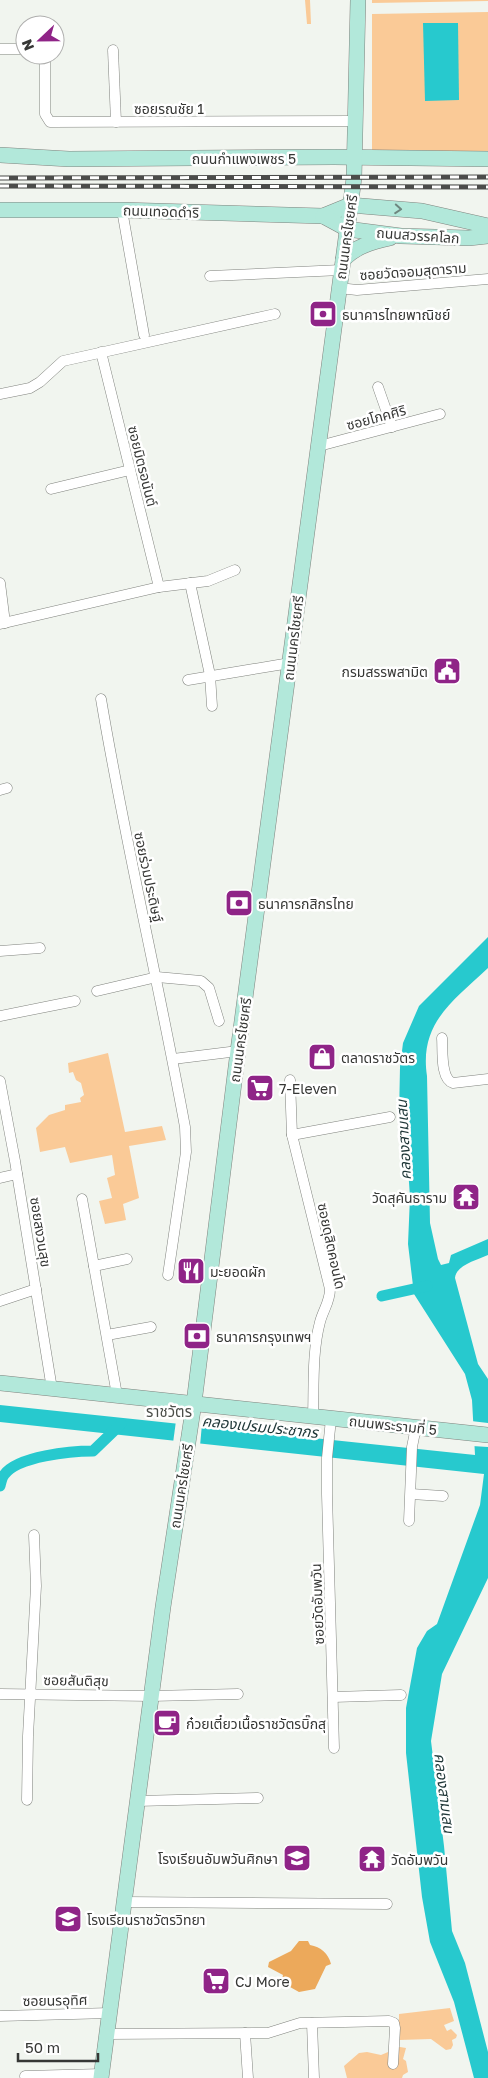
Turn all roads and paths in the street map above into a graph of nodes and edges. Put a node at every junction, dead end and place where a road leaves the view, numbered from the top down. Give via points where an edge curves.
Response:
1 (358, 0) edge
2 (0, 49) edge
3 (15, 49) edge
4 (113, 50) dead end
5 (46, 65) edge
6 (116, 122) junction
7 (357, 122) junction
8 (0, 155) edge
9 (356, 158) junction
10 (488, 159) edge
11 (350, 205) junction
12 (0, 210) edge
13 (122, 210) junction
14 (323, 216) junction
15 (488, 226) edge
16 (347, 229) junction
17 (401, 236) junction
18 (488, 236) edge
19 (342, 265) junction
20 (210, 276) dead end
21 (488, 279) edge
22 (339, 288) junction
23 (275, 314) dead end
24 (144, 336) dead end
25 (101, 352) junction
26 (378, 387) dead end
27 (0, 394) edge
28 (440, 414) dead end
29 (392, 427) junction
30 (318, 446) junction
31 (130, 470) junction
32 (51, 489) dead end
33 (235, 570) dead end
34 (0, 583) edge
35 (190, 583) junction
36 (159, 587) junction
37 (2, 623) edge
38 (290, 664) junction
39 (210, 675) junction
40 (188, 680) dead end
41 (101, 699) dead end
42 (212, 706) dead end
43 (40, 948) dead end
44 (0, 951) edge
45 (157, 977) junction
46 (97, 991) dead end
47 (75, 1001) dead end
48 (0, 1016) edge
49 (219, 1021) dead end
50 (442, 1038) dead end
51 (238, 1051) junction
52 (173, 1060) junction
53 (488, 1079) edge
54 (290, 1080) dead end
55 (0, 1081) edge
56 (390, 1117) dead end
57 (292, 1135) junction
58 (17, 1174) junction
59 (0, 1178) edge
60 (82, 1199) dead end
61 (127, 1259) dead end
62 (94, 1266) junction
63 (168, 1275) dead end
64 (36, 1289) junction
65 (0, 1301) edge
66 (151, 1327) dead end
67 (107, 1335) junction
68 (0, 1383) edge
69 (52, 1389) junction
70 (117, 1395) junction
71 (194, 1403) junction
72 (313, 1417) junction
73 (331, 1419) junction
74 (420, 1428) junction
75 (488, 1435) edge
76 (411, 1494) junction
77 (444, 1496) dead end
78 (409, 1521) dead end
79 (34, 1535) dead end
80 (30, 1693) junction
81 (0, 1694) edge
82 (238, 1694) dead end
83 (400, 1695) dead end
84 (151, 1696) junction
85 (333, 1697) junction
86 (334, 1748) dead end
87 (258, 1798) dead end
88 (27, 1800) dead end
89 (137, 1801) junction
90 (124, 1902) junction
91 (387, 1904) dead end
92 (110, 2013) junction
93 (0, 2016) edge
94 (312, 2023) junction
95 (245, 2033) junction
96 (107, 2034) junction
97 (393, 2064) dead end
98 (25, 2076) dead end
99 (101, 2076) edge
100 (248, 2078) edge
101 (314, 2078) edge

1 - 7 main road, ถนนนครไชยศรี
2 - 3 street
4 - 6 street
5 - 6 street, ซอยรณชัย 1 via 45,114 50,122
6 - 7 street, ซอยรณชัย 1
7 - 9 main road, ถนนนครไชยศรี
8 - 9 main road, ถนนกำแพงเพชร 5 via 69,159
9 - 10 main road, ถนนกำแพงเพชร 5
9 - 11 main road, ถนนนครไชยศรี
11 - 14 main road, ถนนเทอดดำริ
11 -> 15 main road, ถนนสวรรคโลก via 422,211
11 - 16 main road, ถนนนครไชยศรี
12 - 13 main road, ถนนเทอดดำริ
13 - 14 main road, ถนนเทอดดำริ
13 - 24 street
14 - 16 main road, ถนนเทอดดำริ
16 - 17 main road, ถนนสวรรคโลก
16 - 19 main road, ถนนนครไชยศรี
17 - 18 main road, ถนนสวรรคโลก
17 - 19 main road via 360,246 351,251
19 - 20 street
19 - 22 main road, ถนนนครไชยศรี
21 - 22 street, ซอยวัดจอมสุดาราม via 358,290
22 - 30 main road, ถนนนครไชยศรี
23 - 25 street
25 - 27 street via 63,361 35,385
25 - 31 street, ซอยมิตรอนันต์
26 - 29 street
28 - 29 street, ซอยโภคศิริ
29 - 30 street, ซอยโภคศิริ
30 - 38 main road, ถนนนครไชยศรี
31 - 32 street
31 - 36 street, ซอยมิตรอนันต์
33 - 35 street via 208,581
34 - 37 street
35 - 36 street
35 - 39 street
36 - 37 street
38 - 39 street
38 - 51 main road, ถนนนครไชยศรี
39 - 40 street
39 - 42 street
41 - 45 street, ซอยร่วมประดิษฐ์ via 119,803
43 - 44 street
45 - 46 street
45 - 49 street via 193,979 207,984
45 - 52 street, ซอยร่วมประดิษฐ์
47 - 48 street
50 - 53 street via 445,1076 449,1082
51 - 52 street
51 - 71 main road, ถนนนครไชยศรี
52 - 63 street, ซอยร่วมประดิษฐ์ via 185,1127 186,1152
54 - 57 street, ซอยดุสิตคอนโด
55 - 58 street, ซอยสงวนสุข
56 - 57 street
57 - 72 street, ซอยดุสิตคอนโด via 330,1289 330,1300 320,1322 317,1341
58 - 59 street
58 - 64 street, ซอยสงวนสุข
60 - 62 street
61 - 62 street
62 - 67 street
64 - 65 street
64 - 69 street, ซอยสงวนสุข
66 - 67 street
67 - 70 street
68 - 69 main road, ถนนพระรามที่ 5
69 - 70 main road, ถนนพระรามที่ 5
70 - 71 main road, ถนนพระรามที่ 5
71 - 72 main road, ถนนพระรามที่ 5
71 - 84 main road, ถนนนครไชยศรี
72 - 73 main road, ถนนพระรามที่ 5
73 - 74 main road, ถนนพระรามที่ 5
73 - 85 street, ซอยวัดอัมพวัน via 327,1458
74 - 75 main road, ถนนพระรามที่ 5
74 - 76 street via 412,1447
76 - 77 street
76 - 78 street
79 - 80 street via 36,1586
80 - 81 street, ซอยสันติสุข
80 - 84 street, ซอยสันติสุข
80 - 88 street
82 - 84 street, ซอยสันติสุข
83 - 85 street
84 - 89 main road, ถนนนครไชยศรี
85 - 86 street, ซอยวัดอัมพวัน
87 - 89 street
89 - 90 main road, ถนนนครไชยศรี
90 - 91 street
90 - 92 main road, ถนนนครไชยศรี
92 - 93 street, ซอยนรอุทิศ
92 - 96 main road, ถนนนครไชยศรี
94 - 95 street via 292,2024 274,2032
94 - 97 street via 392,2022 395,2033
94 - 101 street
95 - 96 street
95 - 100 street
96 - 99 main road, ถนนนครไชยศรี
98 - 99 street

